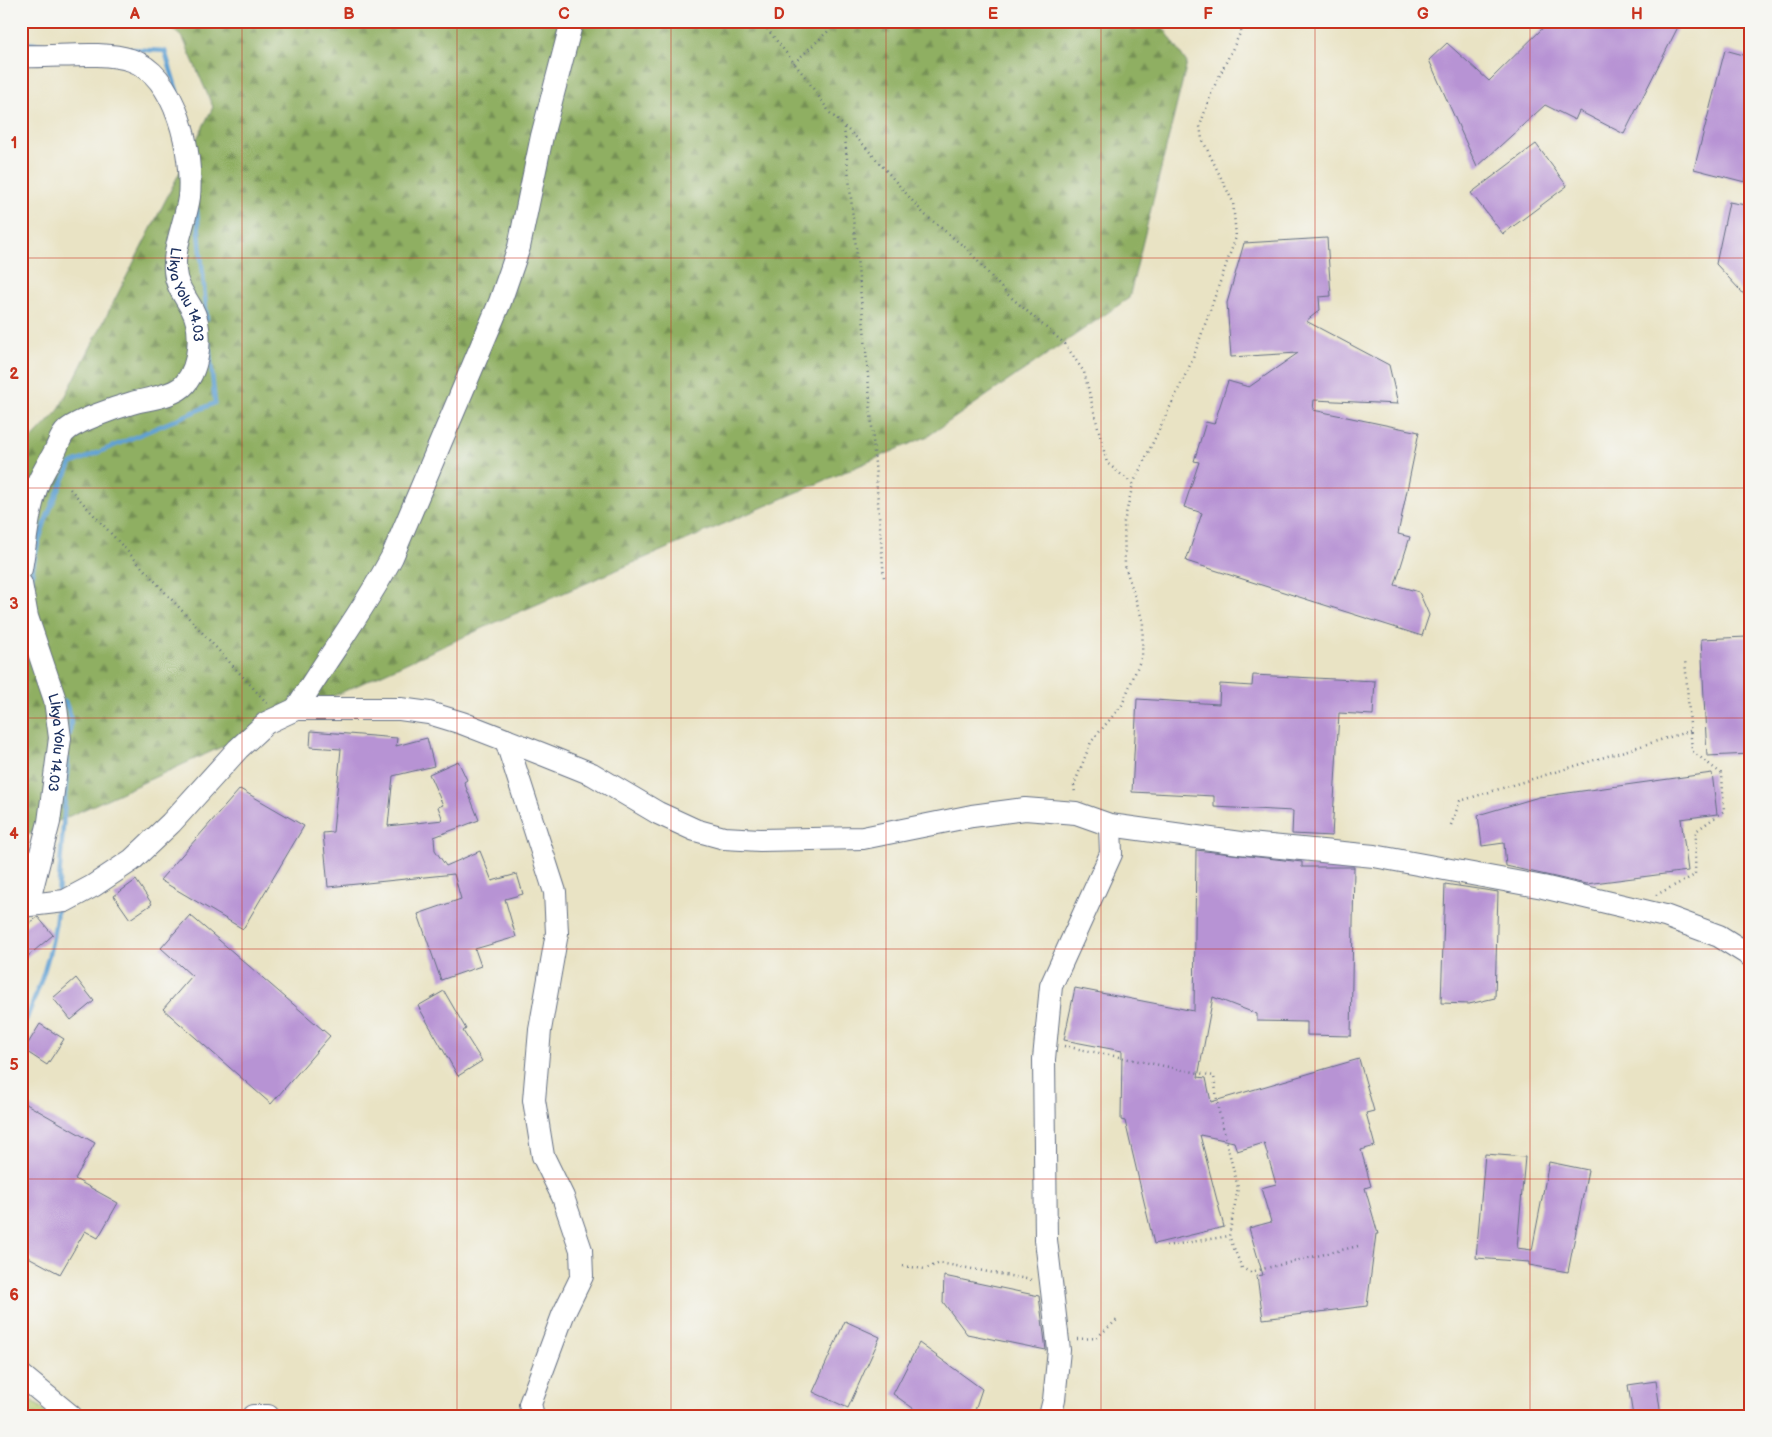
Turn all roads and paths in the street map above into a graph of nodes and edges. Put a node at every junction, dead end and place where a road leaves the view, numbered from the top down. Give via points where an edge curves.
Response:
1 (572, 21) edge
2 (762, 21) edge
3 (839, 21) edge
4 (1246, 21) edge
5 (21, 56) edge
6 (794, 63) junction
7 (844, 126) junction
8 (1133, 484) junction
9 (70, 489) dead end
10 (21, 570) edge
11 (884, 578) dead end
12 (21, 584) edge
13 (1685, 659) dead end
14 (288, 713) junction
15 (1690, 730) junction
16 (506, 740) junction
17 (1076, 813) junction
18 (1110, 825) junction
19 (1451, 825) dead end
20 (25, 905) edge
21 (1643, 912) junction
22 (1751, 956) edge
23 (1046, 1042) junction
24 (1229, 1236) junction
25 (1166, 1246) dead end
26 (1358, 1246) dead end
27 (903, 1266) dead end
28 (1051, 1283) junction
29 (1117, 1320) dead end
30 (1058, 1341) junction
31 (21, 1375) edge
32 (71, 1416) edge
33 (253, 1416) edge
34 (268, 1416) edge
35 (533, 1416) edge
36 (1050, 1416) edge

1 - 14 street via 542,136 519,247 500,302 392,557 372,596
2 - 6 path
3 - 6 path
4 - 8 path via 1212,91 1200,126 1202,139 1233,202 1236,237 1192,361
5 - 10 street, Lİkya Yolu 14.03 via 100,56 130,60 146,67 160,81 176,108 188,157 189,198 175,271 179,288 193,311 200,337 196,360 184,384 164,396 112,408 66,431 39,481
6 - 7 path via 830,113
7 - 8 path via 924,214 967,250 1006,293 1065,344 1084,372 1108,464
7 - 11 path
8 - 17 path via 1124,522 1125,566 1143,622 1142,656 1122,705 1091,742 1074,785
9 - 14 path
12 - 20 street, Lİkya Yolu 14.03 via 27,617 55,700 60,738 49,822
13 - 15 path
14 - 16 street via 400,710 429,713
14 - 20 street via 266,723 238,749 132,860 93,886 64,900
15 - 19 path via 1460,801
15 - 21 path via 1692,751 1722,774 1724,811 1696,831 1695,875 1645,900
16 - 17 street via 592,774 658,812 696,830 724,838 863,838 1007,811 1025,809
16 - 35 street via 555,892 557,933 540,1030 534,1100 543,1156 563,1197 581,1250 582,1276 563,1315 530,1404
17 - 18 street
18 - 21 street via 1240,843 1374,856 1542,887
18 - 23 street via 1111,854 1051,986
21 - 22 street via 1665,916 1719,936
23 - 24 path via 1214,1076 1218,1108 1238,1188
23 - 28 street via 1046,1240
24 - 25 path
24 - 26 path via 1242,1268 1250,1272
27 - 28 path via 925,1268 940,1263
28 - 30 street
29 - 30 path via 1096,1338
30 - 36 street
31 - 32 street
33 - 34 street

